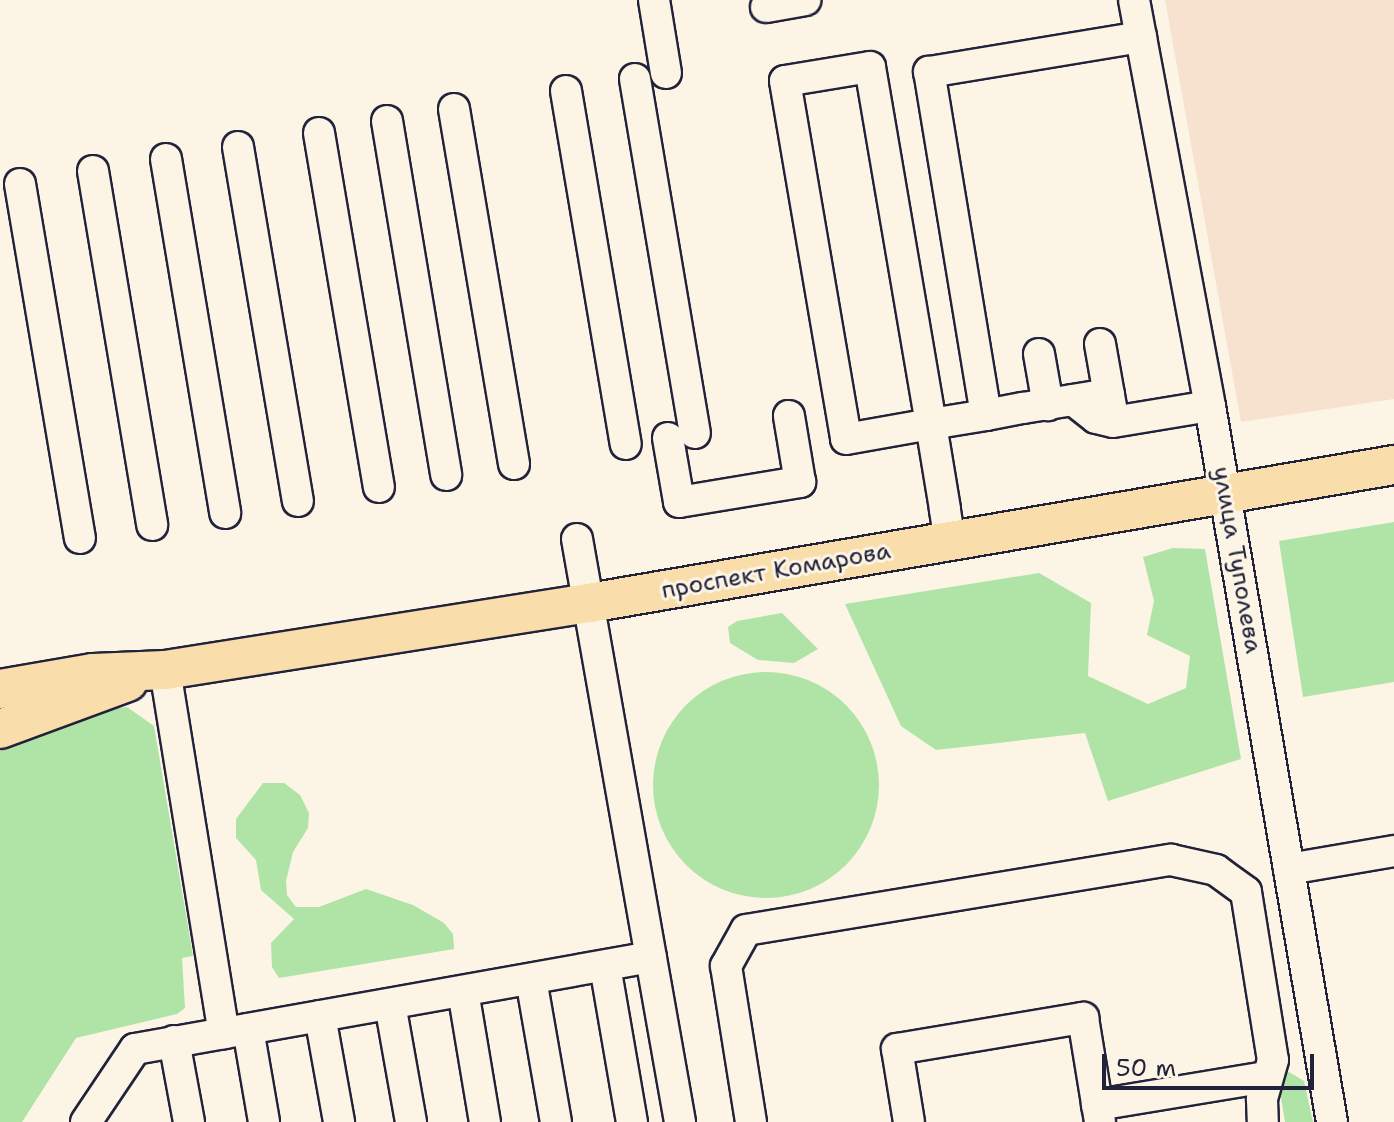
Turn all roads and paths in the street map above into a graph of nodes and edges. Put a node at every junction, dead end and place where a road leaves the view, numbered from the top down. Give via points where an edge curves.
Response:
1 (654, 0) edge
2 (805, 0) edge
3 (1134, 0) edge
4 (766, 7) dead end
5 (1141, 37) junction
6 (666, 73) dead end
7 (635, 79) dead end
8 (566, 91) dead end
9 (454, 109) dead end
10 (387, 121) dead end
11 (319, 133) dead end
12 (238, 147) dead end
13 (166, 159) dead end
14 (93, 171) dead end
15 (20, 184) dead end
16 (1100, 344) dead end
17 (1039, 354) dead end
18 (1060, 402) junction
19 (1210, 406) junction
20 (1111, 408) junction
21 (986, 415) junction
22 (789, 416) dead end
23 (931, 424) junction
24 (626, 444) dead end
25 (514, 464) dead end
26 (1394, 465) edge
27 (446, 475) dead end
28 (379, 487) dead end
29 (1226, 495) junction
30 (298, 501) dead end
31 (225, 513) dead end
32 (152, 525) dead end
33 (80, 538) dead end
34 (577, 539) dead end
35 (950, 542) junction
36 (589, 603) junction
37 (160, 670) junction
38 (0, 689) edge
39 (0, 729) edge
40 (1394, 851) edge
41 (1289, 869) junction
42 (651, 957) junction
43 (605, 966) junction
44 (531, 979) junction
45 (463, 991) junction
46 (390, 1004) junction
47 (320, 1016) junction
48 (236, 1031) junction
49 (174, 1041) junction
50 (1320, 1053) junction
51 (1270, 1069) junction
52 (107, 1108) edge
53 (1099, 1114) edge
54 (676, 1121) edge
55 (86, 1122) edge
56 (189, 1122) edge
57 (264, 1122) edge
58 (339, 1122) edge
59 (411, 1122) edge
60 (485, 1122) edge
61 (556, 1122) edge
62 (632, 1122) edge
63 (751, 1122) edge
64 (909, 1122) edge
65 (1263, 1122) edge
66 (1332, 1122) edge

1 - 6 street
2 - 4 street
3 - 5 street, улица Туполева
5 - 19 street, улица Туполева
5 - 21 street via 929,72
7 - 22 street via 681,435 679,502 800,482
8 - 24 street
9 - 25 street
10 - 27 street
11 - 28 street
12 - 30 street
13 - 31 street
14 - 32 street
15 - 33 street
16 - 20 street
17 - 18 street
18 - 20 street via 1096,418
18 - 21 street
19 - 20 street
19 - 29 street, улица Туполева
21 - 23 street
23 - 23 street via 846,439 785,81 870,67
23 - 35 street
26 - 29 main road, проспект Комарова
29 - 35 main road, проспект Комарова
29 - 41 street, улица Туполева
34 - 36 street
35 - 36 main road, проспект Комарова
36 - 37 main road, проспект Комарова
36 - 42 street
37 - 38 main road, проспект Комарова via 93,673
37 - 39 main road, проспект Комарова
37 - 48 street
40 - 41 street
41 - 50 street, улица Туполева
42 - 43 street
42 - 54 street
43 - 44 street
43 - 62 street
44 - 45 street
44 - 61 street
45 - 46 street
45 - 60 street
46 - 47 street
46 - 59 street
47 - 48 street
47 - 58 street
48 - 49 street
48 - 57 street
49 - 52 street via 135,1049
49 - 56 street
50 - 51 street
50 - 66 street, улица Туполева
51 - 53 street
51 - 63 street via 1246,892 1216,870 1171,860 746,930 726,966
51 - 65 street
52 - 55 street
53 - 64 street via 1083,1018 897,1049

